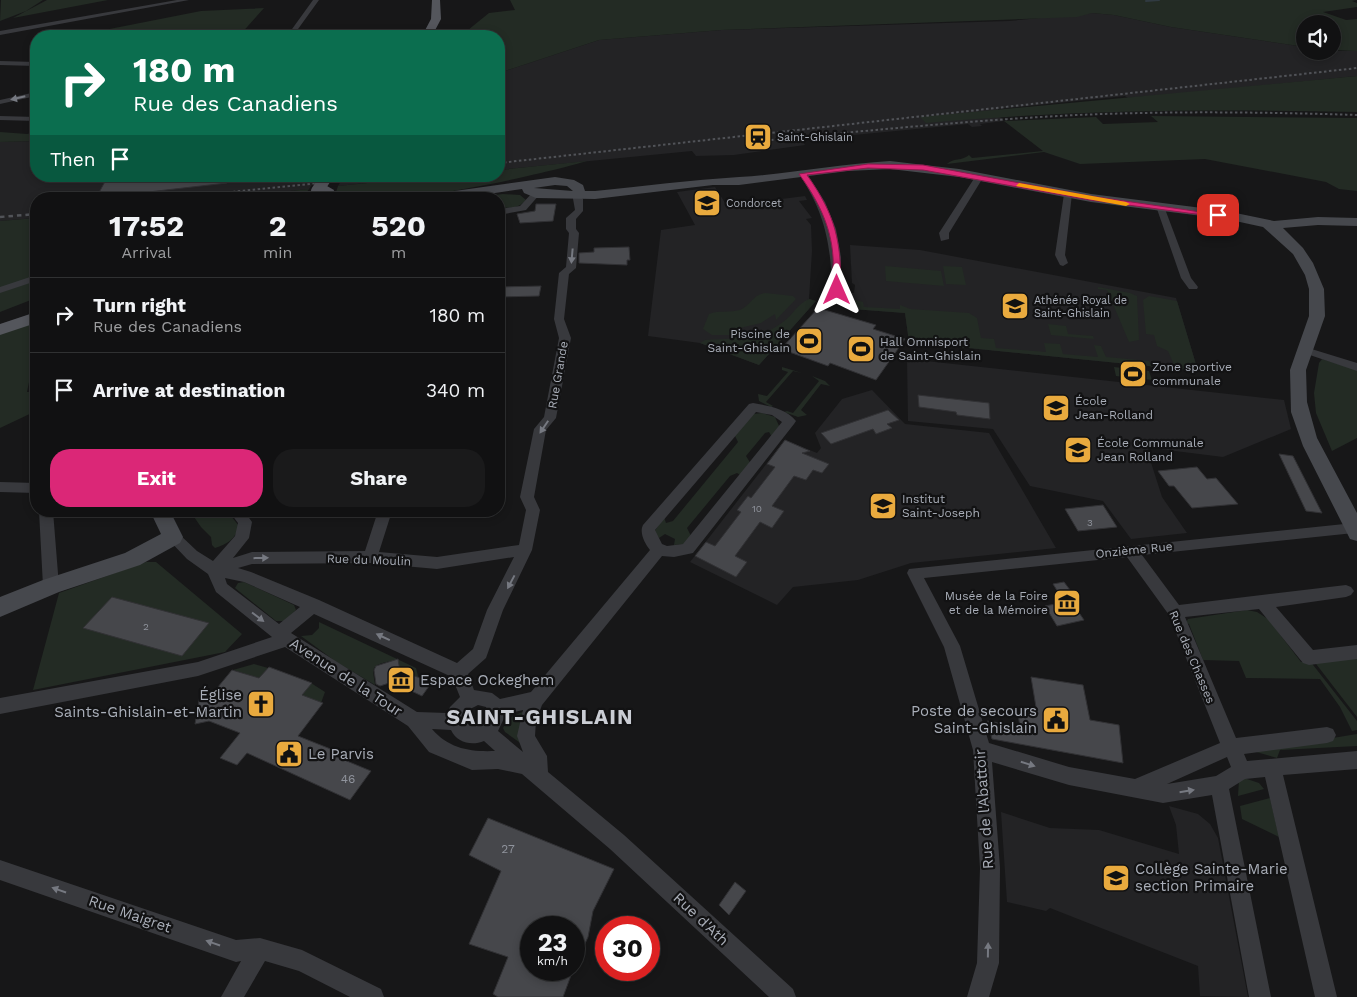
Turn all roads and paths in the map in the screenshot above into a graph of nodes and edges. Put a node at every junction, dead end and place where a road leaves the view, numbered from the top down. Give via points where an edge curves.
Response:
1 (186, 0) edge
2 (316, 0) edge
3 (437, 0) edge
4 (294, 30) edge
5 (430, 30) edge
6 (435, 30) edge
7 (0, 34) edge
8 (0, 63) edge
9 (30, 64) edge
10 (30, 95) edge
11 (0, 102) edge
12 (0, 118) edge
13 (30, 119) edge
14 (803, 174) junction
15 (980, 176) junction
16 (534, 190) junction
17 (498, 192) edge
18 (505, 192) edge
19 (1068, 194) junction
20 (577, 195) junction
21 (1162, 209) junction
22 (505, 211) edge
23 (1357, 222) edge
24 (1274, 223) junction
25 (944, 239) dead end
26 (1063, 263) dead end
27 (30, 280) edge
28 (1193, 287) dead end
29 (0, 290) edge
30 (837, 290) dead end
31 (30, 308) edge
32 (30, 319) edge
33 (0, 320) edge
34 (0, 330) edge
35 (1306, 350) junction
36 (1357, 367) edge
37 (0, 487) edge
38 (30, 488) edge
39 (46, 517) edge
40 (163, 517) edge
41 (241, 517) edge
42 (383, 517) edge
43 (1356, 530) edge
44 (173, 537) junction
45 (525, 550) junction
46 (659, 550) junction
47 (1130, 550) junction
48 (370, 557) junction
49 (214, 570) junction
50 (914, 573) joint
51 (51, 586) junction
52 (1346, 591) dead end
53 (1263, 602) junction
54 (314, 605) junction
55 (0, 607) edge
56 (1175, 612) junction
57 (283, 636) junction
58 (1357, 652) edge
59 (459, 672) junction
60 (536, 698) junction
61 (469, 699) junction
62 (0, 706) edge
63 (496, 708) junction
64 (414, 720) junction
65 (457, 726) junction
66 (481, 734) junction
67 (1327, 736) dead end
68 (435, 746) junction
69 (1230, 747) junction
70 (982, 750) junction
71 (1357, 760) edge
72 (472, 761) junction
73 (1272, 766) junction
74 (1242, 770) junction
75 (534, 771) junction
76 (1219, 785) junction
77 (1135, 789) junction
78 (0, 870) edge
79 (260, 949) junction
80 (361, 994) edge
81 (232, 997) edge
82 (785, 997) edge
83 (978, 997) edge
84 (1260, 997) edge
85 (1326, 997) edge

1 - 7 street
2 - 4 street
3 - 5 main road via 436,19
3 - 6 main road via 442,16
8 - 9 street
10 -> 11 street
12 - 13 street
14 - 15 street via 848,167 890,166
14 - 20 street
14 - 30 street via 831,223 837,256
15 - 19 street
15 - 25 street via 944,233
16 - 17 street
16 - 18 street
16 - 20 street
16 - 22 street via 523,208
19 - 21 street
19 - 26 street via 1060,255
20 -> 45 street, Rue Grande via 579,211 571,218 574,233 571,268 564,273 559,320 565,338 550,418 540,429 527,497 533,510
21 - 24 street
21 - 28 street via 1186,278
23 - 24 street
24 - 35 street via 1308,268 1316,286 1317,317
27 - 29 street
31 - 33 main road
32 - 34 main road
35 - 36 street
35 - 43 street via 1298,370 1300,413 1314,451
37 - 38 street
39 - 51 street
40 - 44 street, Avenue de la Tour
41 - 49 street via 245,522 242,538
42 - 48 street
43 - 47 street, Onzième Rue
44 - 49 street, Avenue de la Tour
44 - 51 street via 132,559
45 - 48 street, Rue du Moulin via 437,563
45 -> 59 street, Rue Grande via 495,610 480,653
46 - 46 street via 650,541 648,530 753,407 776,412 790,421 688,549 674,553
46 - 60 street
47 - 50 street, Onzième Rue
47 - 56 street, Rue des Chasses
49 -> 48 street, Rue du Moulin via 252,558
49 - 54 street, Avenue de la Tour via 246,576
49 -> 57 street, Avenue de la Tour via 221,588
50 - 70 street, Rue de l'Abattoir via 952,646
51 - 55 street
52 - 53 street
53 - 56 street
53 - 58 street via 1309,658
54 - 57 street, Avenue de la Tour
59 -> 54 street, Avenue de la Tour
56 - 69 street, Rue des Chasses
57 - 62 street via 198,670
57 - 64 street, Avenue de la Tour
59 - 61 street
60 - 63 street
60 - 75 street via 528,718 526,735 530,749 538,756
61 - 63 street via 486,698
61 - 65 street via 456,713
63 - 66 street via 496,721
64 - 65 street
64 - 68 street
65 - 66 street via 466,735
65 - 68 street
66 - 72 street via 472,748
66 - 75 street, Rue d'Ath
67 - 69 street
68 - 72 street
69 - 74 street, Rue des Chasses
69 - 77 street
70 -> 77 street via 1069,776
83 -> 70 street, Rue de l'Abattoir via 988,963 990,868
71 - 73 street
72 - 75 street via 498,760
73 - 74 street
73 - 85 street
74 - 76 street
75 - 82 street, Rue d'Ath via 617,842
77 -> 76 street via 1163,794
76 - 84 street
79 -> 78 street, Rue Maigret via 236,951
79 - 80 street, Rue Maigret via 302,961
79 - 81 street

